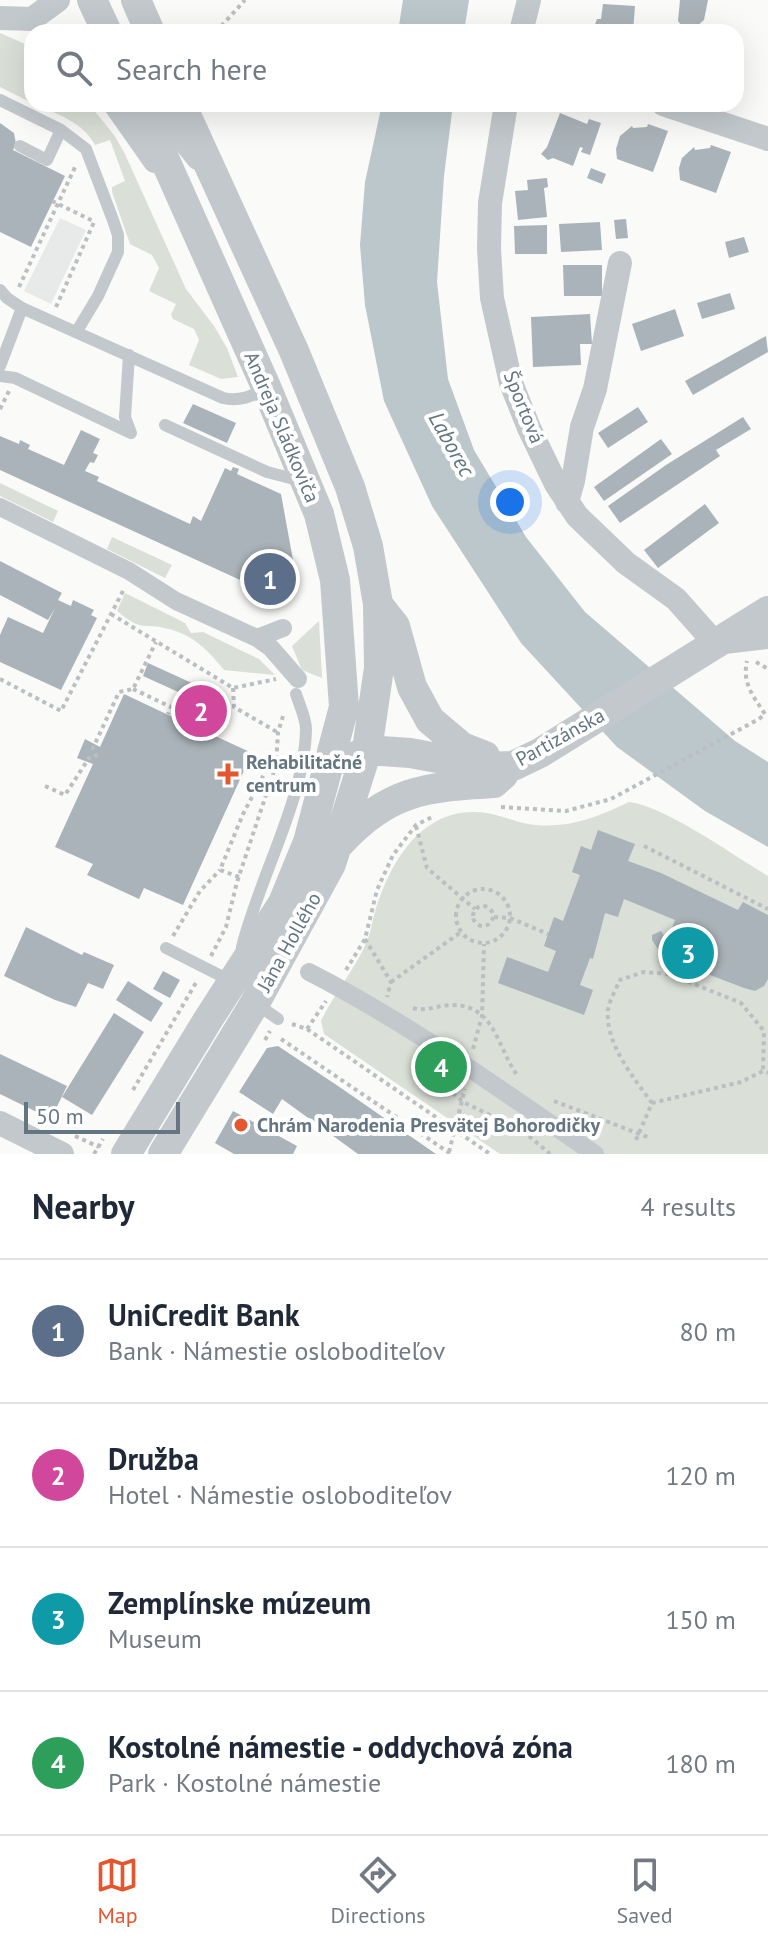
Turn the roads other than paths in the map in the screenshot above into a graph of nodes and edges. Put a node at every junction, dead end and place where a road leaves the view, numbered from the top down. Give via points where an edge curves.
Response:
1 (58, 0) edge
2 (92, 0) edge
3 (136, 0) edge
4 (529, 0) edge
5 (0, 18) edge
6 (103, 24) edge
7 (146, 24) edge
8 (523, 24) edge
9 (24, 27) edge
10 (24, 32) edge
11 (0, 100) edge
12 (24, 112) edge
13 (24, 112) edge
14 (121, 112) edge
15 (144, 112) edge
16 (161, 112) edge
17 (185, 112) edge
18 (505, 112) edge
19 (687, 112) edge
20 (61, 130) junction
21 (768, 139) edge
22 (20, 146) dead end
23 (214, 178) junction
24 (184, 204) junction
25 (620, 263) dead end
26 (0, 290) edge
27 (22, 308) junction
28 (77, 331) junction
29 (129, 355) junction
30 (0, 366) edge
31 (0, 376) edge
32 (267, 389) junction
33 (165, 425) dead end
34 (305, 482) junction
35 (567, 502) junction
36 (0, 507) edge
37 (378, 604) junction
38 (768, 611) edge
39 (283, 628) dead end
40 (768, 637) edge
41 (257, 638) junction
42 (704, 650) junction
43 (297, 686) joint
44 (344, 707) junction
45 (374, 713) joint
46 (367, 750) junction
47 (527, 759) junction
48 (329, 769) junction
49 (300, 778) junction
50 (423, 789) junction
51 (339, 844) junction
52 (166, 948) road end
53 (309, 972) dead end
54 (233, 982) junction
55 (0, 1123) edge
56 (115, 1145) edge
57 (62, 1154) edge
58 (163, 1154) edge
59 (595, 1154) edge

1 - 5 street via 32,19
2 - 6 street
3 - 7 street
4 - 8 street
5 - 9 street
5 - 10 street
11 - 13 lane
12 - 20 lane
14 - 24 street
15 - 24 street, Andreja Sládkoviča
16 - 23 street
17 - 23 street, Andreja Sládkoviča
18 - 35 street, Športová via 490,203 492,298 511,383
19 - 21 street
20 - 22 lane via 47,160
20 - 28 lane via 86,149 118,235 118,252
23 - 37 street, Andreja Sládkoviča via 350,487
24 - 32 street, Andreja Sládkoviča
25 - 35 street
26 - 27 lane
27 - 28 lane
27 - 30 lane
28 - 29 lane
29 - 31 lane via 125,417 131,433 15,378
29 - 32 lane via 223,398
32 - 34 street, Andreja Sládkoviča
33 - 34 lane via 267,472
34 - 44 street, Andreja Sládkoviča via 319,514 335,580
35 - 42 street, Športová via 626,563 676,599
36 - 41 street
37 - 45 street, Andreja Sládkoviča
37 - 47 street via 395,626 412,687 430,720 462,747
38 - 42 street, Partizánska
39 - 41 street
40 - 42 street
41 - 43 street via 271,648
42 - 47 street, Partizánska
43 - 49 lane via 306,726
44 - 46 street
44 - 48 street, Andreja Sládkoviča
45 - 46 street, Jána Hollého
46 - 47 street, Partizánska via 486,767
46 - 48 street
46 - 50 street
46 - 51 street, Jána Hollého
47 - 50 street via 494,783
48 - 49 lane
48 - 54 street, Jána Hollého via 283,903
49 - 54 lane via 259,890
50 - 51 street via 377,808
51 - 58 street, Jána Hollého via 266,1011
52 - 54 lane
53 - 59 street via 469,1068
54 - 56 street, Jána Hollého
55 - 57 street

